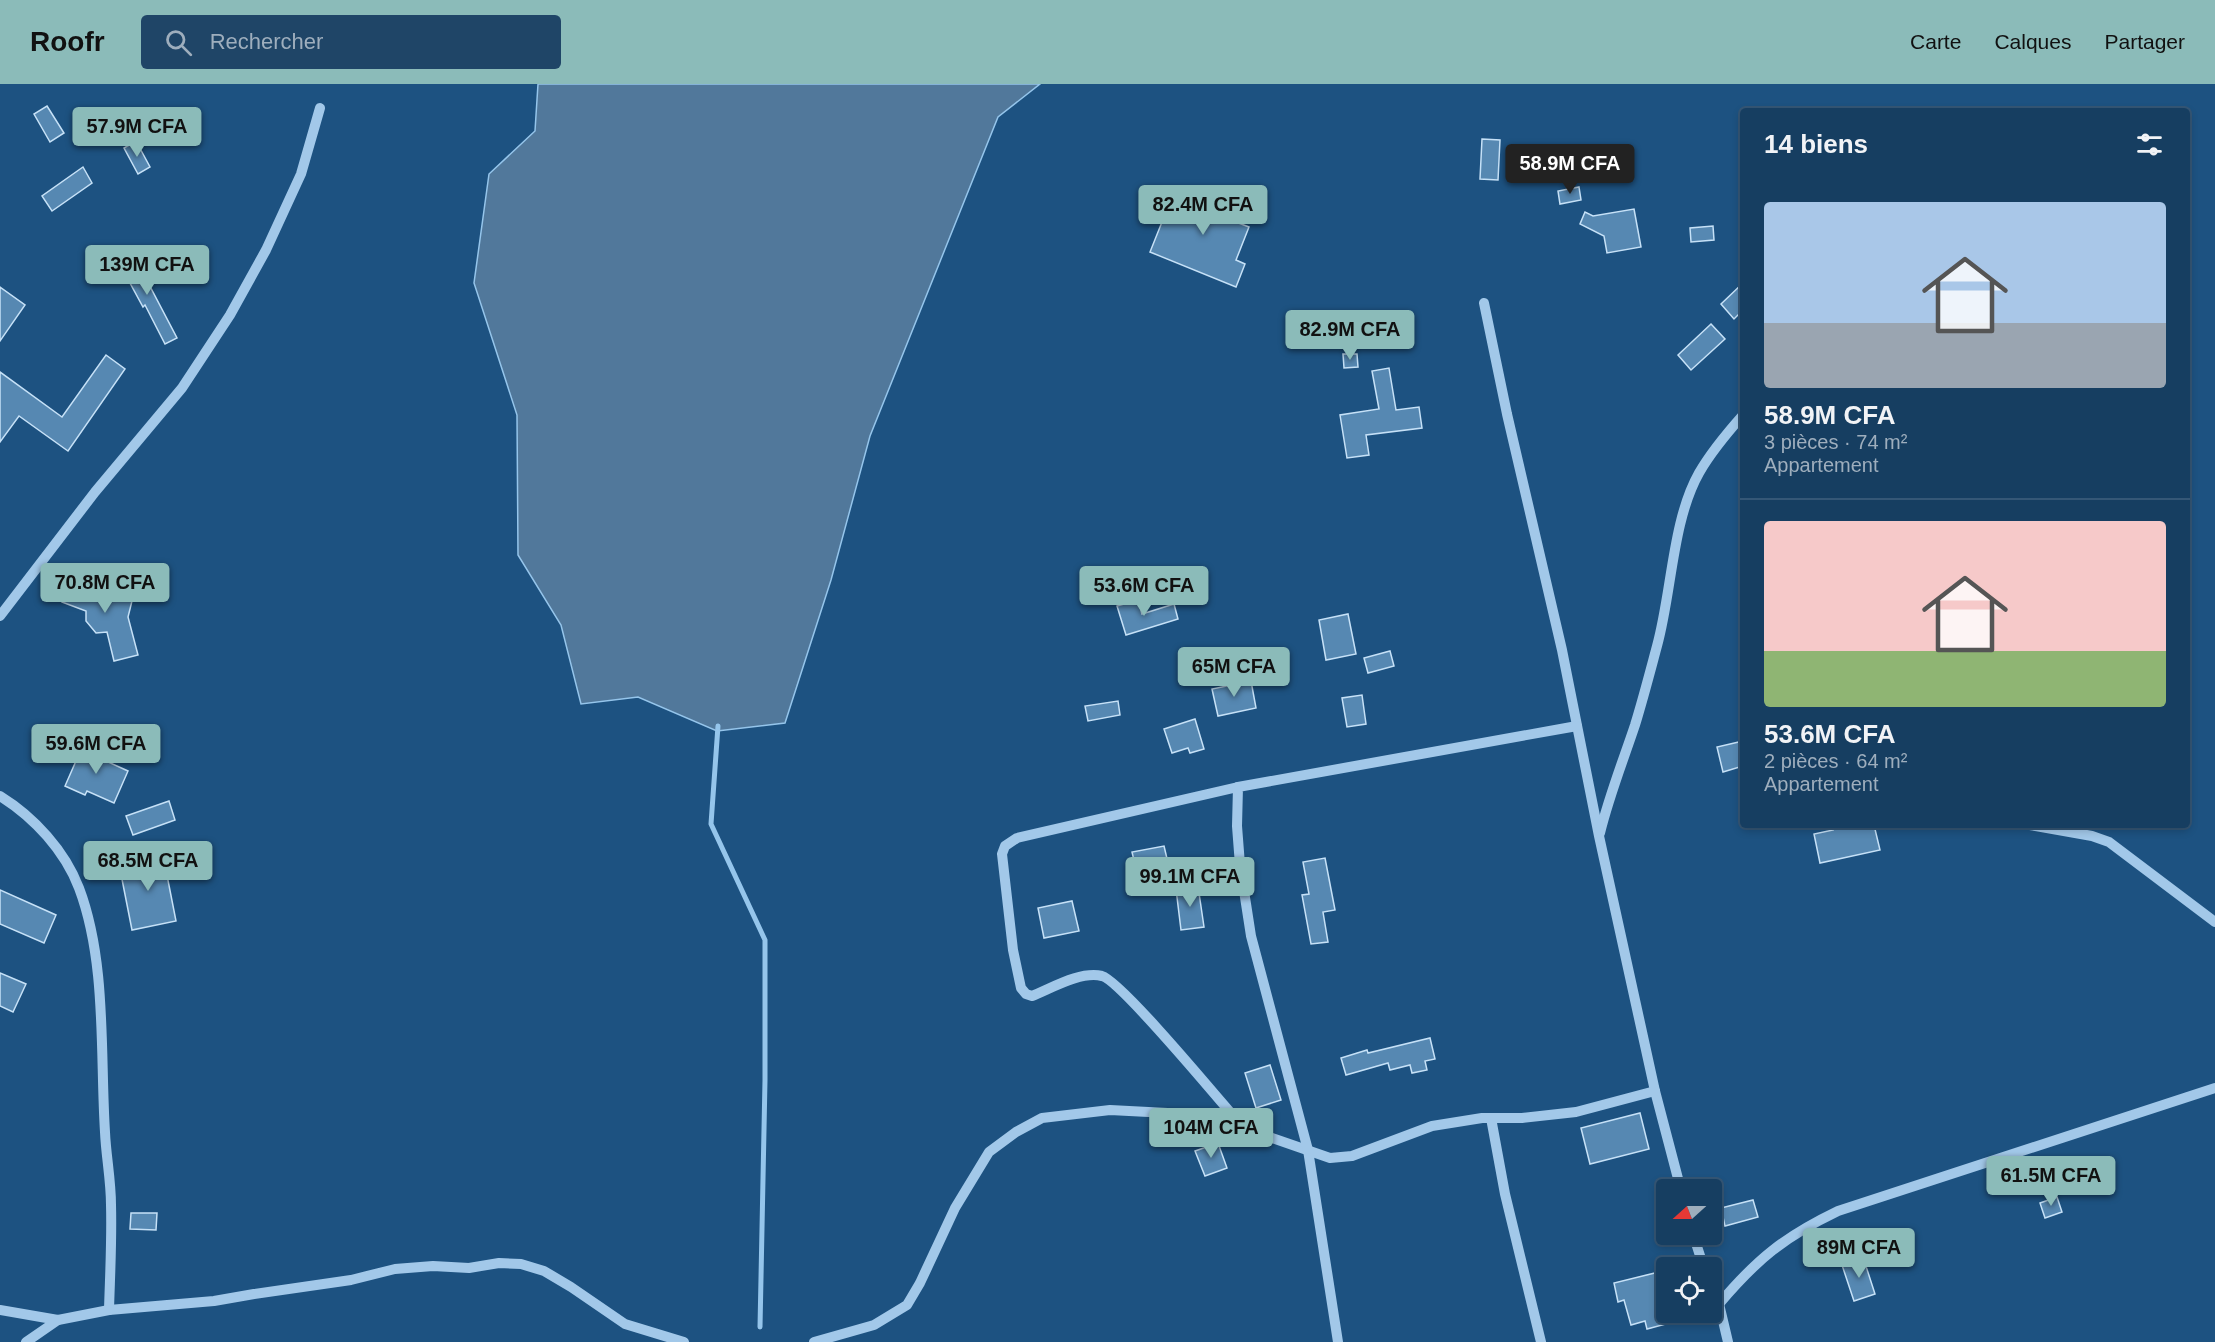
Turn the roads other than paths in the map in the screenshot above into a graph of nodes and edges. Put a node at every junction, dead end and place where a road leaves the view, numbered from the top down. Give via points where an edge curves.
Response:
1 (320, 108) dead end
2 (1484, 303) dead end
3 (1740, 419) edge
4 (0, 616) edge
5 (1576, 726) junction
6 (1238, 787) junction
7 (0, 796) edge
8 (2047, 828) edge
9 (1599, 836) junction
10 (2215, 922) edge
11 (2215, 1088) edge
12 (1655, 1091) junction
13 (1491, 1118) junction
14 (1242, 1126) junction
15 (1308, 1150) junction
16 (1678, 1179) edge
17 (1722, 1300) edge
18 (0, 1310) edge
19 (109, 1310) junction
20 (1722, 1317) edge
21 (58, 1320) junction
22 (26, 1342) edge
23 (684, 1342) edge
24 (814, 1342) edge
25 (1338, 1342) edge
26 (1541, 1342) edge
27 (1728, 1342) edge

1 - 4 street via 301,174 230,315 182,388 95,492
2 - 5 street
3 - 9 street via 1698,474 1685,510 1663,624
5 - 6 street
5 - 9 street
6 - 14 street via 1017,838 1005,846 1002,854 1013,950 1021,988 1026,994 1032,996 1081,977 1105,977 1132,1001
6 - 15 street via 1239,855 1251,936
7 - 19 street via 39,828 61,853 79,888 93,942 103,1035 111,1204
8 - 10 street via 2109,842
9 - 12 street
11 - 17 street via 1838,1211 1775,1247
12 - 13 street via 1576,1112
12 - 16 street
13 - 15 street via 1432,1126 1352,1156 1330,1158
13 - 26 street
14 - 15 street
14 - 24 street via 1206,1115 1157,1111 1110,1110 1042,1118 989,1152 955,1209 907,1305 874,1325
15 - 25 street
18 - 21 street
19 - 21 street
19 - 23 street via 214,1301 351,1280 395,1269 521,1264 562,1282 626,1324
20 - 27 street
21 - 22 street

